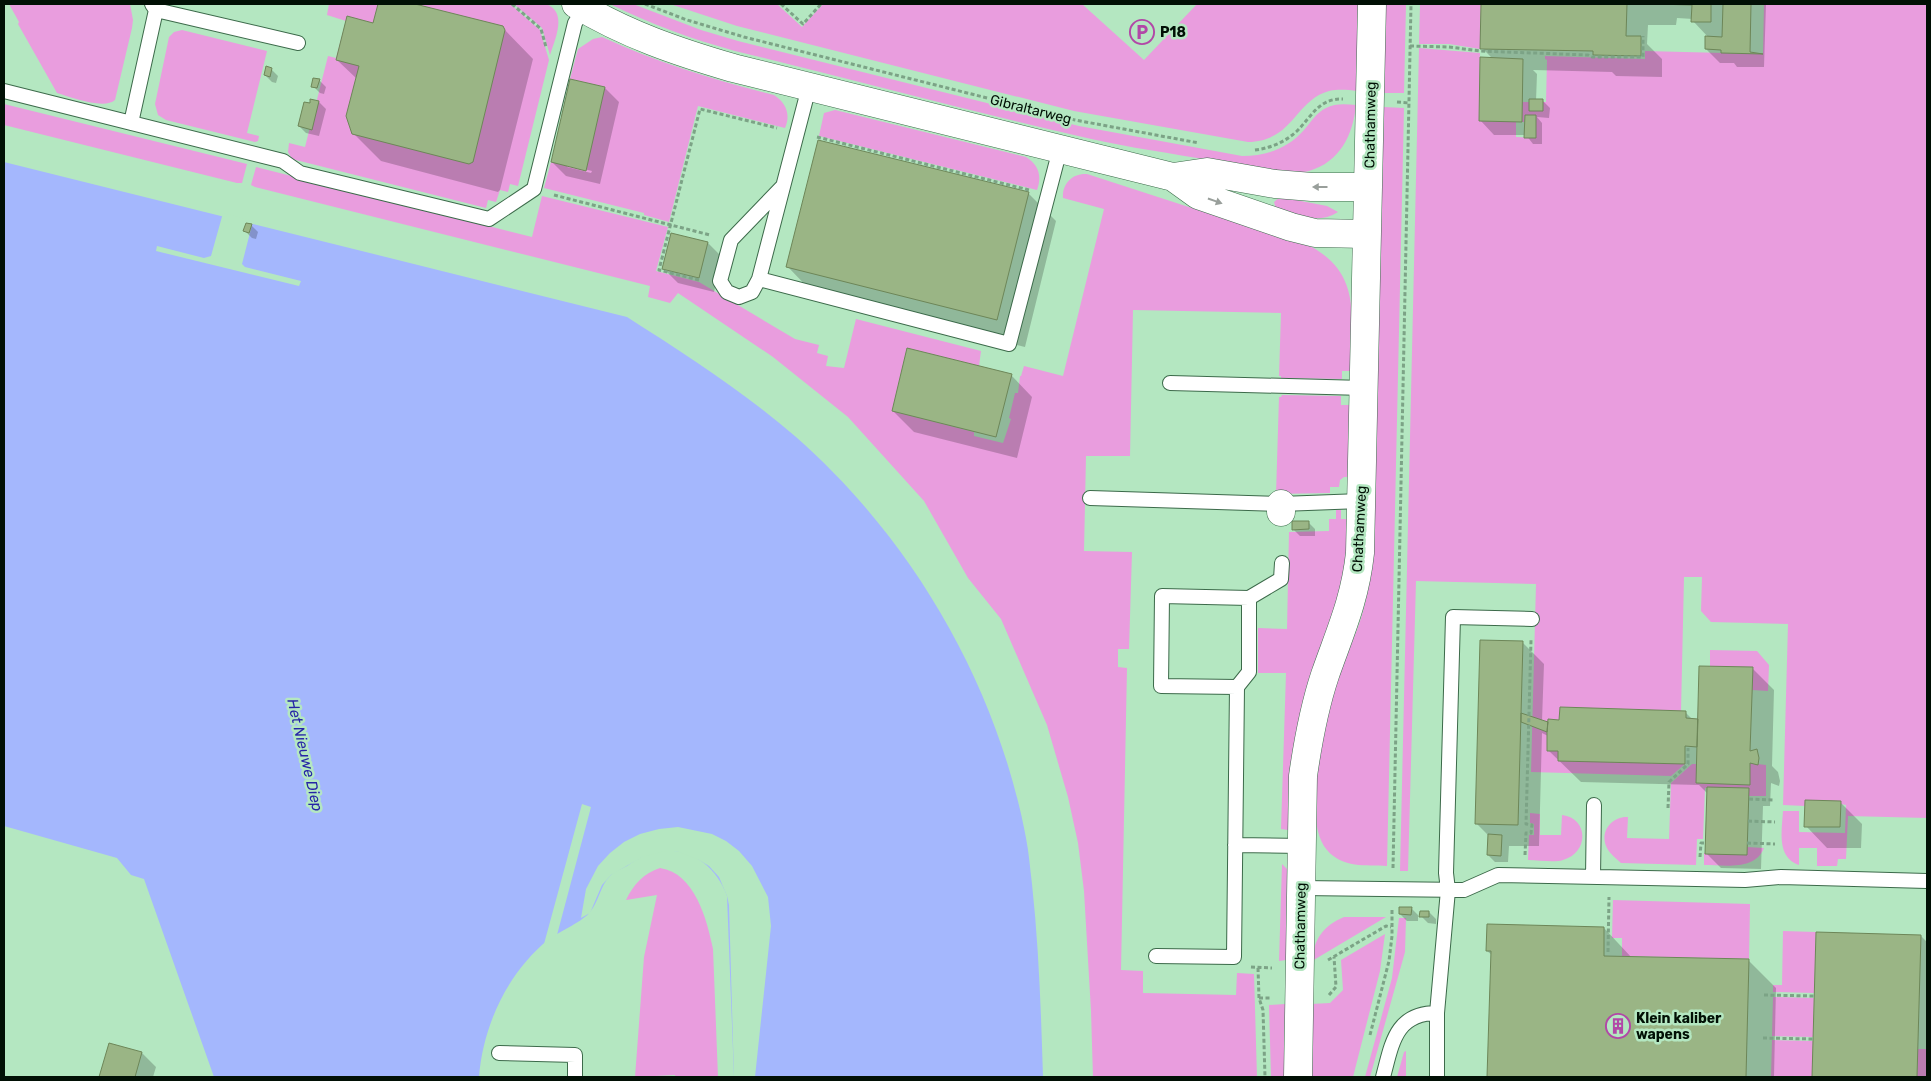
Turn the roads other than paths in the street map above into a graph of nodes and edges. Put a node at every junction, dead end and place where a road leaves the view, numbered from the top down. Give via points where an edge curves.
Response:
1 (1372, 4) edge
2 (580, 6) edge
3 (154, 7) edge
4 (298, 43) dead end
5 (809, 87) junction
6 (4, 91) edge
7 (131, 123) junction
8 (1060, 149) junction
9 (1173, 177) junction
10 (783, 186) junction
11 (1368, 187) junction
12 (1367, 234) junction
13 (759, 279) junction
14 (1170, 383) dead end
15 (1364, 388) junction
16 (1090, 498) dead end
17 (1361, 501) junction
18 (1282, 563) dead end
19 (1249, 598) junction
20 (1532, 619) road end
21 (1238, 687) junction
22 (1594, 805) dead end
23 (1235, 845) junction
24 (1302, 846) junction
25 (1593, 877) junction
26 (1927, 881) edge
27 (1301, 888) junction
28 (1448, 890) junction
29 (1156, 956) dead end
30 (1437, 1013) junction
31 (499, 1053) dead end
32 (575, 1077) edge
33 (1298, 1077) edge
34 (1383, 1077) edge
35 (1437, 1077) edge

1 - 11 street, Chathamweg
2 - 5 street via 629,32 675,50
2 - 7 lane via 534,189 489,219 300,173 283,161
3 - 4 lane
3 - 7 lane
5 - 8 street
5 - 10 lane
6 - 7 lane
8 - 9 street
8 - 13 lane via 1010,344
11 -> 9 street via 1275,184 1207,172
9 -> 12 street via 1198,195 1291,227 1315,232
10 - 13 lane
10 - 13 lane via 731,240 720,281 727,292 739,297 752,292
11 - 12 street, Chathamweg
12 - 15 street, Chathamweg
14 - 15 lane
15 - 17 street, Chathamweg
16 - 17 lane via 1281,508
17 - 24 street, Chathamweg via 1360,553 1354,588 1318,700 1307,750 1303,776
18 - 19 lane via 1281,580
19 - 21 lane via 1249,672
19 - 21 lane via 1162,596 1161,686
20 - 28 lane via 1453,617
21 - 23 lane
22 - 25 lane
23 - 24 lane
23 - 29 lane via 1234,957
24 - 27 street, Chathamweg
25 - 26 lane
25 - 28 lane via 1498,875 1464,890
27 - 28 lane
27 - 33 street, Chathamweg
28 - 30 lane
30 - 34 lane via 1423,1013 1402,1026 1395,1036
30 - 35 lane
31 - 32 lane via 575,1055

